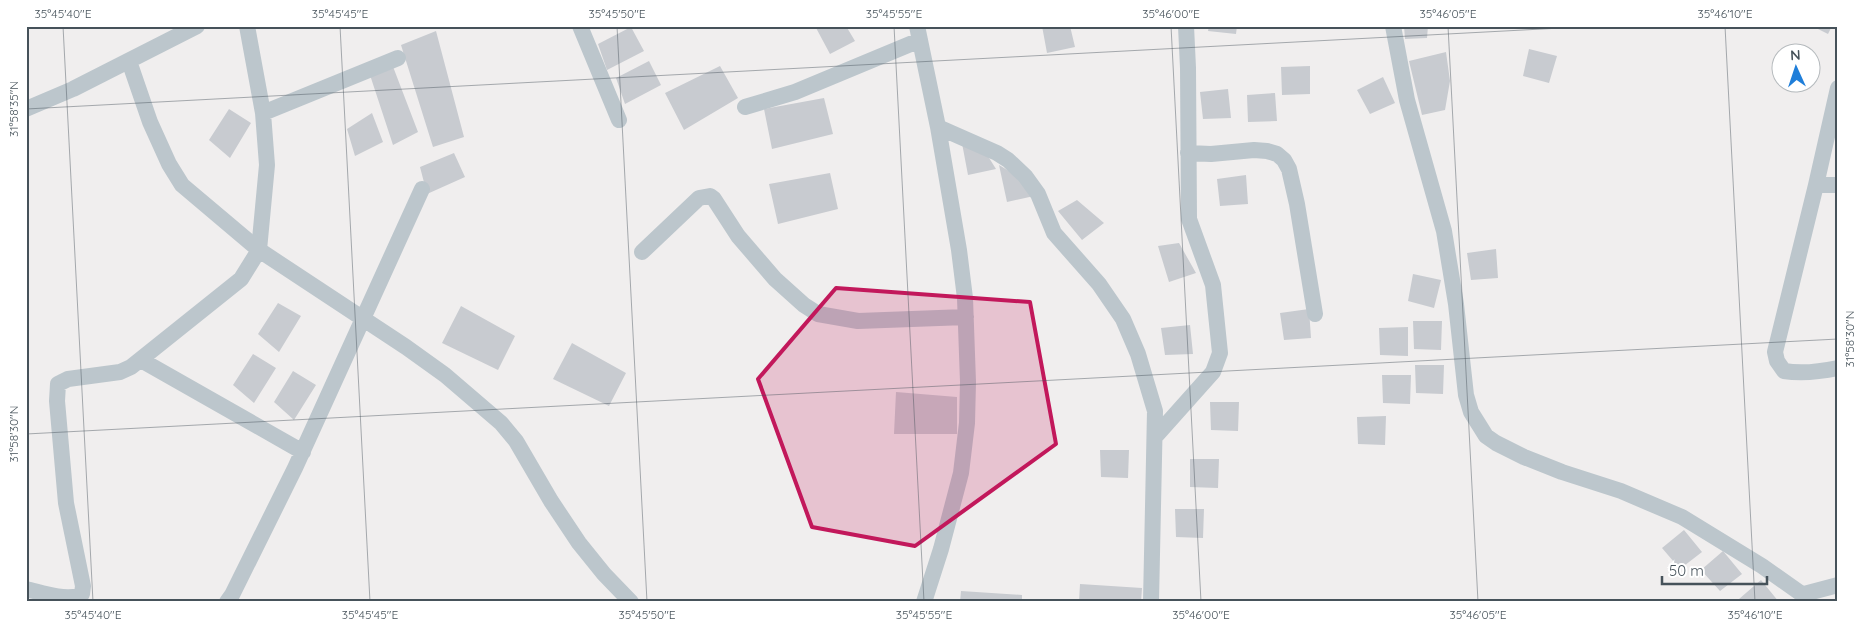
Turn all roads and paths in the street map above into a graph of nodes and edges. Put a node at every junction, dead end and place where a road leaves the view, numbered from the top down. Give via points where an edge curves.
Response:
1 (197, 26) edge
2 (247, 26) edge
3 (580, 26) edge
4 (1186, 26) edge
5 (1393, 26) edge
6 (918, 33) edge
7 (398, 58) dead end
8 (129, 61) junction
9 (1838, 88) edge
10 (745, 106) dead end
11 (26, 109) edge
12 (263, 113) junction
13 (618, 120) dead end
14 (938, 127) junction
15 (1188, 154) junction
16 (1816, 185) junction
17 (1838, 185) edge
18 (422, 189) dead end
19 (259, 250) junction
20 (642, 252) dead end
21 (1315, 314) dead end
22 (966, 317) junction
23 (363, 319) junction
24 (141, 360) junction
25 (1838, 368) edge
26 (1155, 437) junction
27 (303, 452) junction
28 (1838, 585) edge
29 (26, 589) edge
30 (1808, 598) edge
31 (227, 602) edge
32 (631, 602) edge
33 (924, 602) edge
34 (1150, 602) edge

1 - 8 street
2 - 12 street
3 - 13 street
4 - 15 street
5 - 30 street via 1407,100 1444,231 1466,395 1471,412 1486,436 1524,457 1682,517
6 - 10 street via 795,92
6 - 14 street
7 - 12 street
8 - 11 street
8 - 19 street via 150,122 182,185
9 - 16 street
12 - 19 street via 268,165
14 - 22 street via 959,250
14 - 26 street via 997,153 1035,187 1054,233 1099,284 1123,319 1138,354 1155,410
15 - 21 street via 1254,150 1267,151 1284,160 1297,204
15 - 26 street via 1189,219 1213,285 1220,353 1213,372
16 - 17 street
16 - 25 street via 1775,352 1784,370 1798,374
18 - 23 street
19 - 23 street
19 - 24 street via 241,279
20 - 22 street via 699,198 710,196 738,236 775,279 818,314 858,321
22 - 33 street via 967,423 961,473
23 - 27 street
23 - 32 street via 445,375 501,423 516,441 579,543
24 - 27 street
24 - 29 street via 120,372 68,379 58,384 66,503 83,591 74,597
26 - 34 street
27 - 31 street
28 - 30 street

